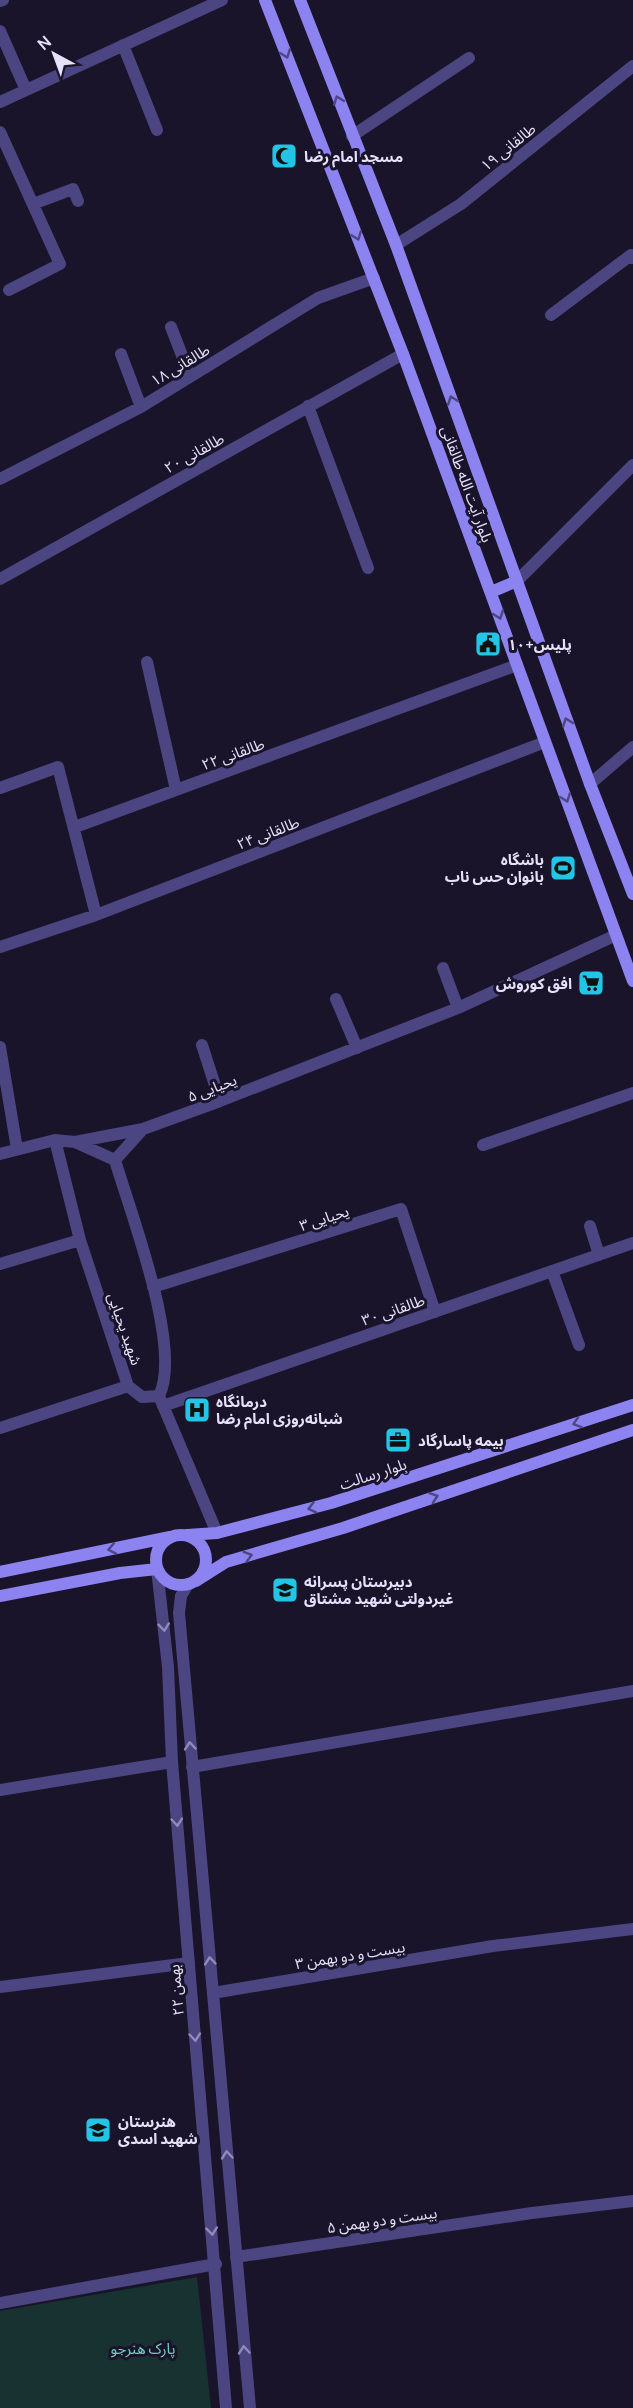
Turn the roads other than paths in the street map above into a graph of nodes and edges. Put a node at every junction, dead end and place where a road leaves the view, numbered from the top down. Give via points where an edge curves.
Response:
1 (222, 0) edge
2 (265, 0) edge
3 (300, 0) edge
4 (0, 32) edge
5 (123, 45) junction
6 (469, 58) dead end
7 (633, 66) edge
8 (26, 90) junction
9 (0, 102) edge
10 (157, 130) dead end
11 (0, 132) edge
12 (352, 136) junction
13 (78, 201) dead end
14 (33, 204) junction
15 (396, 245) junction
16 (633, 258) edge
17 (374, 278) junction
18 (9, 290) dead end
19 (551, 315) dead end
20 (171, 327) dead end
21 (122, 354) dead end
22 (403, 354) junction
23 (190, 376) junction
24 (308, 406) junction
25 (141, 407) junction
26 (633, 465) edge
27 (0, 479) edge
28 (368, 568) dead end
29 (0, 579) edge
30 (517, 581) junction
31 (491, 592) junction
32 (147, 662) dead end
33 (517, 665) junction
34 (546, 742) junction
35 (633, 747) edge
36 (590, 784) junction
37 (0, 788) edge
38 (176, 790) junction
39 (75, 827) junction
40 (633, 894) edge
41 (96, 915) junction
42 (616, 935) junction
43 (0, 946) edge
44 (443, 968) dead end
45 (633, 981) edge
46 (336, 999) dead end
47 (458, 1008) junction
48 (202, 1045) dead end
49 (0, 1047) edge
50 (357, 1048) junction
51 (633, 1093) edge
52 (220, 1101) junction
53 (143, 1129) junction
54 (55, 1140) junction
55 (75, 1142) junction
56 (483, 1145) dead end
57 (16, 1149) junction
58 (0, 1154) edge
59 (115, 1160) junction
60 (590, 1226) dead end
61 (80, 1240) junction
62 (633, 1243) edge
63 (599, 1255) junction
64 (0, 1264) edge
65 (552, 1271) junction
66 (153, 1287) junction
67 (435, 1312) junction
68 (579, 1345) dead end
69 (128, 1386) junction
70 (161, 1401) junction
71 (633, 1405) edge
72 (0, 1428) edge
73 (633, 1430) edge
74 (218, 1533) junction
75 (187, 1535) junction
76 (170, 1537) junction
77 (157, 1569) junction
78 (0, 1572) edge
79 (192, 1582) junction
80 (0, 1596) edge
81 (633, 1691) edge
82 (172, 1762) junction
83 (192, 1767) junction
84 (0, 1790) edge
85 (633, 1929) edge
86 (189, 1963) junction
87 (0, 1987) edge
88 (213, 1993) junction
89 (633, 2201) edge
90 (236, 2257) junction
91 (216, 2264) junction
92 (0, 2303) edge
93 (226, 2408) edge
94 (250, 2408) edge

1 - 5 street
2 -> 17 main road, بلوار آیت الله طالقانی
12 -> 3 main road, بلوار آیت الله طالقانی
4 - 8 street
5 - 8 street
5 - 10 street
6 - 12 street
7 - 15 street, طالقانی ۱۹ via 460,204
8 - 9 street
11 - 14 street
12 - 15 main road, بلوار آیت الله طالقانی
13 - 14 street via 73,189
14 - 18 street via 60,264
30 -> 15 main road, بلوار آیت الله طالقانی
16 - 19 street via 631,255
17 - 22 main road, بلوار آیت الله طالقانی
17 - 23 street, طالقانی ۱۸ via 318,298
20 - 23 street
21 - 25 street
22 - 24 street, طالقانی ۲۰
22 - 31 main road, بلوار آیت الله طالقانی
23 - 25 street, طالقانی ۱۸
24 - 28 street
24 - 29 street, طالقانی ۲۰
25 - 27 street, طالقانی ۱۸
26 - 30 street
30 - 31 main road
36 -> 30 main road, بلوار آیت الله طالقانی
31 -> 33 main road, بلوار آیت الله طالقانی
32 - 38 street
33 - 34 main road, بلوار آیت الله طالقانی
33 - 38 street, طالقانی ۲۲
34 - 41 street, طالقانی ۲۴
34 -> 42 main road, بلوار آیت الله طالقانی
35 - 36 street
36 - 40 main road, بلوار آیت الله طالقانی
37 - 39 street via 58,767
38 - 39 street, طالقانی ۲۲
39 - 41 street
41 - 43 street, طالقانی ۲۴
42 - 45 main road, بلوار آیت الله طالقانی
42 - 47 street, یحیایی ۵
44 - 47 street
46 - 50 street
47 - 50 street, یحیایی ۵
48 - 52 street
49 - 57 street
50 - 52 street, یحیایی ۵
51 - 56 street
52 - 53 street, یحیایی ۵
53 - 55 street, یحیایی ۵
53 - 59 street
54 - 55 street
54 - 57 street
54 - 61 street, شهید یحیایی
55 - 59 street
57 - 58 street
59 - 66 street
60 - 63 street
61 - 64 street
61 - 69 street, شهید یحیایی
62 - 63 street, طالقانی ۳۰
63 - 65 street, طالقانی ۳۰
65 - 67 street, طالقانی ۳۰
65 - 68 street
66 - 67 street, یحیایی ۳ via 401,1209
66 - 70 street via 164,1341 165,1385
67 - 70 street, طالقانی ۳۰
69 - 70 street, شهید یحیایی via 142,1397
69 - 72 street
70 - 74 street
71 -> 74 main road, بلوار رسالت via 331,1503
79 -> 73 main road via 226,1562 343,1528
74 - 75 main road, بلوار رسالت
75 - 76 main road
75 - 79 main road via 201,1544 206,1559 202,1575
76 - 77 main road via 156,1555
76 -> 78 main road
77 - 79 main road via 173,1584
77 - 80 main road
77 -> 82 street, ۲۲ بهمن via 168,1666
83 -> 79 street via 179,1613 181,1596
81 - 83 street
82 - 84 street
82 -> 86 street, ۲۲ بهمن
88 -> 83 street
85 - 88 street, بیست و دو بهمن ۳ via 493,1946
86 - 87 street
86 -> 91 street, ۲۲ بهمن
90 -> 88 street
89 - 90 street, بیست و دو بهمن ۵
94 -> 90 street
91 - 92 street
91 - 93 street, ۲۲ بهمن

